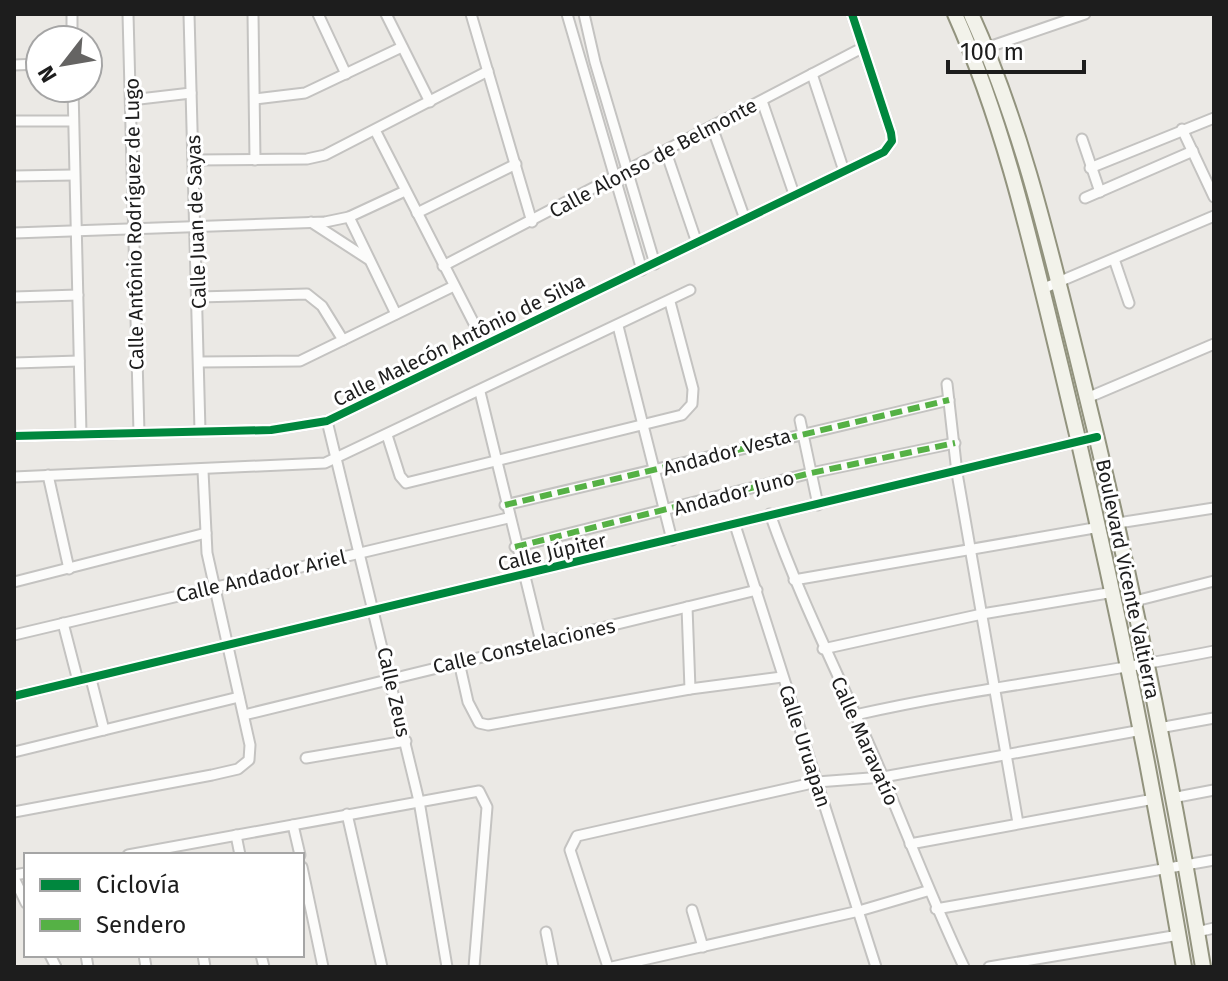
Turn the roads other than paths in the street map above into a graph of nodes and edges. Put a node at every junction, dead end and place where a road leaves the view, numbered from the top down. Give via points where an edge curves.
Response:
1 (128, 14) edge
2 (189, 14) edge
3 (253, 14) edge
4 (318, 14) edge
5 (386, 14) edge
6 (471, 14) edge
7 (567, 14) edge
8 (584, 14) edge
9 (852, 14) edge
10 (955, 14) edge
11 (971, 14) edge
12 (1085, 14) edge
13 (402, 47) junction
14 (862, 48) junction
15 (979, 50) junction
16 (488, 71) junction
17 (346, 74) junction
18 (812, 74) junction
19 (191, 93) junction
20 (255, 99) junction
21 (131, 100) junction
22 (762, 101) junction
23 (430, 102) junction
24 (73, 104) edge
25 (1214, 118) edge
26 (14, 121) edge
27 (73, 121) junction
28 (712, 127) junction
29 (1182, 129) junction
30 (376, 132) junction
31 (1082, 139) dead end
32 (1193, 151) junction
33 (666, 152) junction
34 (195, 160) junction
35 (255, 160) junction
36 (516, 164) junction
37 (1090, 168) junction
38 (844, 171) junction
39 (627, 172) junction
40 (74, 175) junction
41 (14, 176) edge
42 (614, 179) junction
43 (405, 191) junction
44 (1100, 192) junction
45 (794, 194) junction
46 (1214, 197) edge
47 (1085, 198) dead end
48 (417, 213) junction
49 (1214, 216) edge
50 (349, 217) junction
51 (745, 219) junction
52 (311, 222) junction
53 (532, 222) junction
54 (196, 228) junction
55 (76, 231) junction
56 (134, 231) junction
57 (14, 233) edge
58 (697, 243) junction
59 (368, 259) junction
60 (1114, 259) junction
61 (655, 264) junction
62 (443, 266) junction
63 (642, 270) junction
64 (1060, 284) junction
65 (454, 286) junction
66 (1042, 289) junction
67 (690, 290) dead end
68 (78, 295) junction
69 (14, 297) edge
70 (198, 297) junction
71 (670, 302) junction
72 (1129, 303) dead end
73 (396, 314) junction
74 (618, 326) junction
75 (343, 340) junction
76 (1214, 344) edge
77 (485, 345) junction
78 (79, 361) junction
79 (199, 362) junction
80 (14, 363) edge
81 (947, 384) dead end
82 (480, 392) junction
83 (1087, 398) junction
84 (949, 400) junction
85 (800, 420) dead end
86 (327, 423) junction
87 (643, 426) junction
88 (200, 431) junction
89 (802, 432) junction
90 (139, 433) junction
91 (81, 434) junction
92 (387, 435) junction
93 (14, 436) edge
94 (1097, 437) junction
95 (1079, 440) junction
96 (955, 443) junction
97 (335, 456) junction
98 (495, 462) junction
99 (203, 471) junction
100 (653, 471) junction
101 (811, 473) junction
102 (957, 473) junction
103 (48, 475) junction
104 (14, 477) edge
105 (505, 505) junction
106 (818, 505) junction
107 (1214, 508) edge
108 (664, 511) junction
109 (770, 514) junction
110 (508, 518) junction
111 (1118, 523) junction
112 (735, 525) junction
113 (1100, 527) junction
114 (206, 533) junction
115 (672, 540) junction
116 (515, 547) junction
117 (970, 550) junction
118 (360, 552) junction
119 (69, 569) junction
120 (522, 574) junction
121 (794, 580) junction
122 (1214, 581) edge
123 (14, 582) edge
124 (214, 586) junction
125 (757, 590) junction
126 (1114, 592) junction
127 (1135, 601) junction
128 (687, 607) junction
129 (375, 612) junction
130 (982, 614) junction
131 (63, 623) junction
132 (14, 635) edge
133 (541, 642) junction
134 (227, 645) junction
135 (823, 649) junction
136 (1214, 651) edge
137 (459, 662) junction
138 (1148, 664) junction
139 (1130, 668) junction
140 (391, 677) junction
141 (782, 677) junction
142 (91, 679) junction
143 (78, 681) junction
144 (994, 687) junction
145 (690, 689) junction
146 (14, 696) edge
147 (239, 697) junction
148 (244, 715) junction
149 (855, 715) junction
150 (1214, 718) edge
151 (1159, 728) junction
152 (104, 730) junction
153 (1142, 730) junction
154 (406, 741) junction
155 (14, 752) edge
156 (1005, 755) junction
157 (306, 758) dead end
158 (883, 777) junction
159 (817, 782) junction
160 (1214, 790) edge
161 (1172, 798) junction
162 (1154, 799) junction
163 (419, 801) junction
164 (14, 812) edge
165 (347, 814) junction
166 (1018, 823) junction
167 (293, 825) junction
168 (236, 835) junction
169 (910, 844) junction
170 (178, 851) edge
171 (153, 853) edge
172 (240, 853) edge
173 (300, 853) edge
174 (1214, 860) edge
175 (1185, 865) junction
176 (1167, 868) junction
177 (14, 876) edge
178 (304, 877) edge
179 (927, 891) junction
180 (24, 898) edge
181 (936, 909) junction
182 (692, 910) dead end
183 (859, 911) junction
184 (1214, 928) edge
185 (546, 932) dead end
186 (1197, 932) junction
187 (1179, 935) junction
188 (703, 947) junction
189 (323, 967) edge
190 (382, 967) edge
191 (447, 967) edge
192 (474, 967) edge
193 (553, 967) edge
194 (610, 967) edge
195 (876, 967) edge
196 (964, 967) edge
197 (989, 967) edge
198 (1184, 967) edge
199 (1203, 967) edge

1 - 21 street, Calle Antônio Rodríguez de Lugo
2 - 19 street, Calle Juan de Sayas
3 - 20 street
4 - 17 street
5 - 13 street
6 - 16 street
7 - 42 street
8 - 39 street
9 - 14 street
10 - 15 main road, Boulevard Vicente Valtierra
11 - 15 main road, Boulevard Vicente Valtierra
12 - 15 street
13 - 17 street
13 - 23 street
14 - 18 street, Calle Alonso de Belmonte
14 - 38 street, Calle Malecón Antônio de Silva via 892,141 884,152
15 - 64 main road, Boulevard Vicente Valtierra
15 - 66 main road, Boulevard Vicente Valtierra
16 - 23 street
16 - 36 street
17 - 20 street via 305,93
18 - 22 street, Calle Alonso de Belmonte
18 - 38 street
19 - 21 street
19 - 34 street, Calle Juan de Sayas
20 - 35 street
21 - 56 street, Calle Antônio Rodríguez de Lugo
22 - 28 street, Calle Alonso de Belmonte
22 - 45 street
23 - 30 street
24 - 27 street
25 - 29 street
26 - 27 street
27 - 40 street
28 - 33 street, Calle Alonso de Belmonte
28 - 51 street
29 - 32 street
29 - 37 street
30 - 35 street via 316,158
30 - 43 street
31 - 37 street
32 - 44 street
32 - 46 street
33 - 39 street, Calle Alonso de Belmonte
33 - 58 street
34 - 35 street
34 - 54 street, Calle Juan de Sayas
36 - 48 street
36 - 53 street
37 - 44 street
38 - 45 street, Calle Malecón Antônio de Silva
39 - 42 street, Calle Alonso de Belmonte
39 - 61 street
40 - 41 street
40 - 55 street
42 - 53 street, Calle Alonso de Belmonte
42 - 63 street
43 - 48 street
43 - 50 street
44 - 47 street
45 - 51 street, Calle Malecón Antônio de Silva
48 - 62 street
49 - 60 street
50 - 52 street
50 - 59 street
51 - 58 street, Calle Malecón Antônio de Silva
52 - 54 street
52 - 59 street
53 - 62 street, Calle Alonso de Belmonte
54 - 56 street
54 - 70 street, Calle Juan de Sayas
55 - 56 street
55 - 57 street
55 - 68 street
56 - 90 street, Calle Antônio Rodríguez de Lugo
58 - 61 street, Calle Malecón Antônio de Silva
59 - 73 street
60 - 64 street
60 - 72 street
61 - 63 street, Calle Malecón Antônio de Silva
62 - 65 street
63 - 77 street, Calle Malecón Antônio de Silva
64 - 66 street
64 - 83 main road, Boulevard Vicente Valtierra
65 - 73 street
65 - 77 street
66 - 95 main road, Boulevard Vicente Valtierra
67 - 71 street
68 - 69 street
68 - 78 street
70 - 75 street via 307,294 322,306
70 - 79 street, Calle Juan de Sayas
71 - 74 street
71 - 87 street via 693,389 692,404 686,412
73 - 75 street
74 - 82 street
74 - 87 street
75 - 79 street via 300,361
76 - 83 street
77 - 86 street, Calle Malecón Antônio de Silva
78 - 80 street
78 - 91 street
79 - 88 street, Calle Juan de Sayas
81 - 84 street
82 - 92 street
82 - 98 street
83 - 94 main road, Boulevard Vicente Valtierra
84 - 89 street, Andador Vesta
84 - 96 street
85 - 89 street
86 - 88 street, Calle Malecón Antônio de Silva
86 - 97 street, Calle Zeus
87 - 98 street
87 - 100 street
88 - 90 street, Calle Malecón Antônio de Silva
89 - 100 street, Andador Vesta
89 - 101 street
90 - 91 street, Calle Malecón Antônio de Silva
91 - 93 street, Calle Malecón Antônio de Silva
92 - 97 street
92 - 98 street via 406,483
94 - 95 street, Calle Júpiter
94 - 111 main road, Boulevard Vicente Valtierra
95 - 102 street, Calle Júpiter
95 - 113 main road, Boulevard Vicente Valtierra
96 - 101 street, Andador Juno
96 - 102 street
97 - 99 street via 313,465
97 - 118 street, Calle Zeus
98 - 105 street
99 - 103 street
99 - 114 street
100 - 105 street, Andador Vesta
100 - 108 street
101 - 106 street
101 - 108 street, Andador Juno
102 - 106 street, Calle Júpiter
102 - 117 street
103 - 104 street
103 - 119 street
105 - 110 street
106 - 109 street, Calle Júpiter
107 - 111 street
108 - 115 street
108 - 116 street, Andador Juno
109 - 112 street, Calle Júpiter
109 - 121 street, Calle Maravatío
110 - 116 street
110 - 118 street, Calle Andador Ariel
111 - 127 main road, Boulevard Vicente Valtierra
112 - 115 street, Calle Júpiter
112 - 125 street, Calle Uruapan
113 - 117 street
113 - 126 main road, Boulevard Vicente Valtierra
114 - 119 street
114 - 124 street
115 - 120 street, Calle Júpiter
116 - 120 street
117 - 121 street
117 - 130 street
118 - 124 street, Calle Andador Ariel
118 - 129 street, Calle Zeus
119 - 123 street
120 - 129 street, Calle Júpiter
120 - 133 street
121 - 135 street, Calle Maravatío
122 - 127 street
124 - 131 street, Calle Andador Ariel
124 - 134 street
125 - 128 street, Calle Constelaciones
125 - 141 street, Calle Uruapan
126 - 130 street
126 - 139 main road, Boulevard Vicente Valtierra
127 - 138 main road, Boulevard Vicente Valtierra
128 - 133 street, Calle Constelaciones
128 - 145 street
129 - 134 street, Calle Júpiter
129 - 140 street, Calle Zeus
130 - 135 street
130 - 144 street
131 - 132 street, Calle Andador Ariel
131 - 143 street
133 - 137 street, Calle Constelaciones
134 - 142 street, Calle Júpiter
134 - 147 street
135 - 149 street, Calle Maravatío
136 - 138 street
137 - 140 street, Calle Constelaciones
137 - 145 street via 474,716 488,725
138 - 139 street
138 - 151 main road, Boulevard Vicente Valtierra
139 - 144 street
139 - 153 main road, Boulevard Vicente Valtierra
140 - 148 street, Calle Constelaciones
140 - 154 street, Calle Zeus
141 - 145 street
141 - 159 street, Calle Uruapan
142 - 143 street, Calle Júpiter
142 - 152 street
143 - 146 street, Calle Júpiter
144 - 149 street
144 - 156 street
147 - 148 street
147 - 152 street
148 - 164 street via 250,754 238,769
149 - 158 street, Calle Maravatío
150 - 151 street
151 - 161 main road, Boulevard Vicente Valtierra
152 - 155 street
153 - 156 street
153 - 162 main road, Boulevard Vicente Valtierra
154 - 157 street
154 - 163 street, Calle Zeus
156 - 158 street
156 - 166 street
158 - 159 street
158 - 169 street, Calle Maravatío
159 - 183 street, Calle Uruapan
159 - 194 street via 575,838 570,850
160 - 161 street
161 - 175 main road, Boulevard Vicente Valtierra
162 - 166 street
162 - 176 main road, Boulevard Vicente Valtierra
163 - 165 street
163 - 191 street, Calle Zeus
163 - 192 street via 475,791 482,793 487,807
165 - 167 street
165 - 190 street
166 - 169 street
167 - 168 street
167 - 173 street
168 - 170 street
168 - 172 street
169 - 179 street, Calle Maravatío
170 - 171 street
174 - 175 street
175 - 176 street
175 - 186 main road, Boulevard Vicente Valtierra
176 - 181 street
176 - 187 main road, Boulevard Vicente Valtierra
177 - 180 street
178 - 189 street
179 - 181 street, Calle Maravatío
179 - 183 street
181 - 196 street, Calle Maravatío
182 - 188 street
183 - 188 street
183 - 195 street, Calle Uruapan
184 - 186 street
185 - 193 street
186 - 199 main road, Boulevard Vicente Valtierra
187 - 197 street
187 - 198 main road, Boulevard Vicente Valtierra
188 - 194 street

